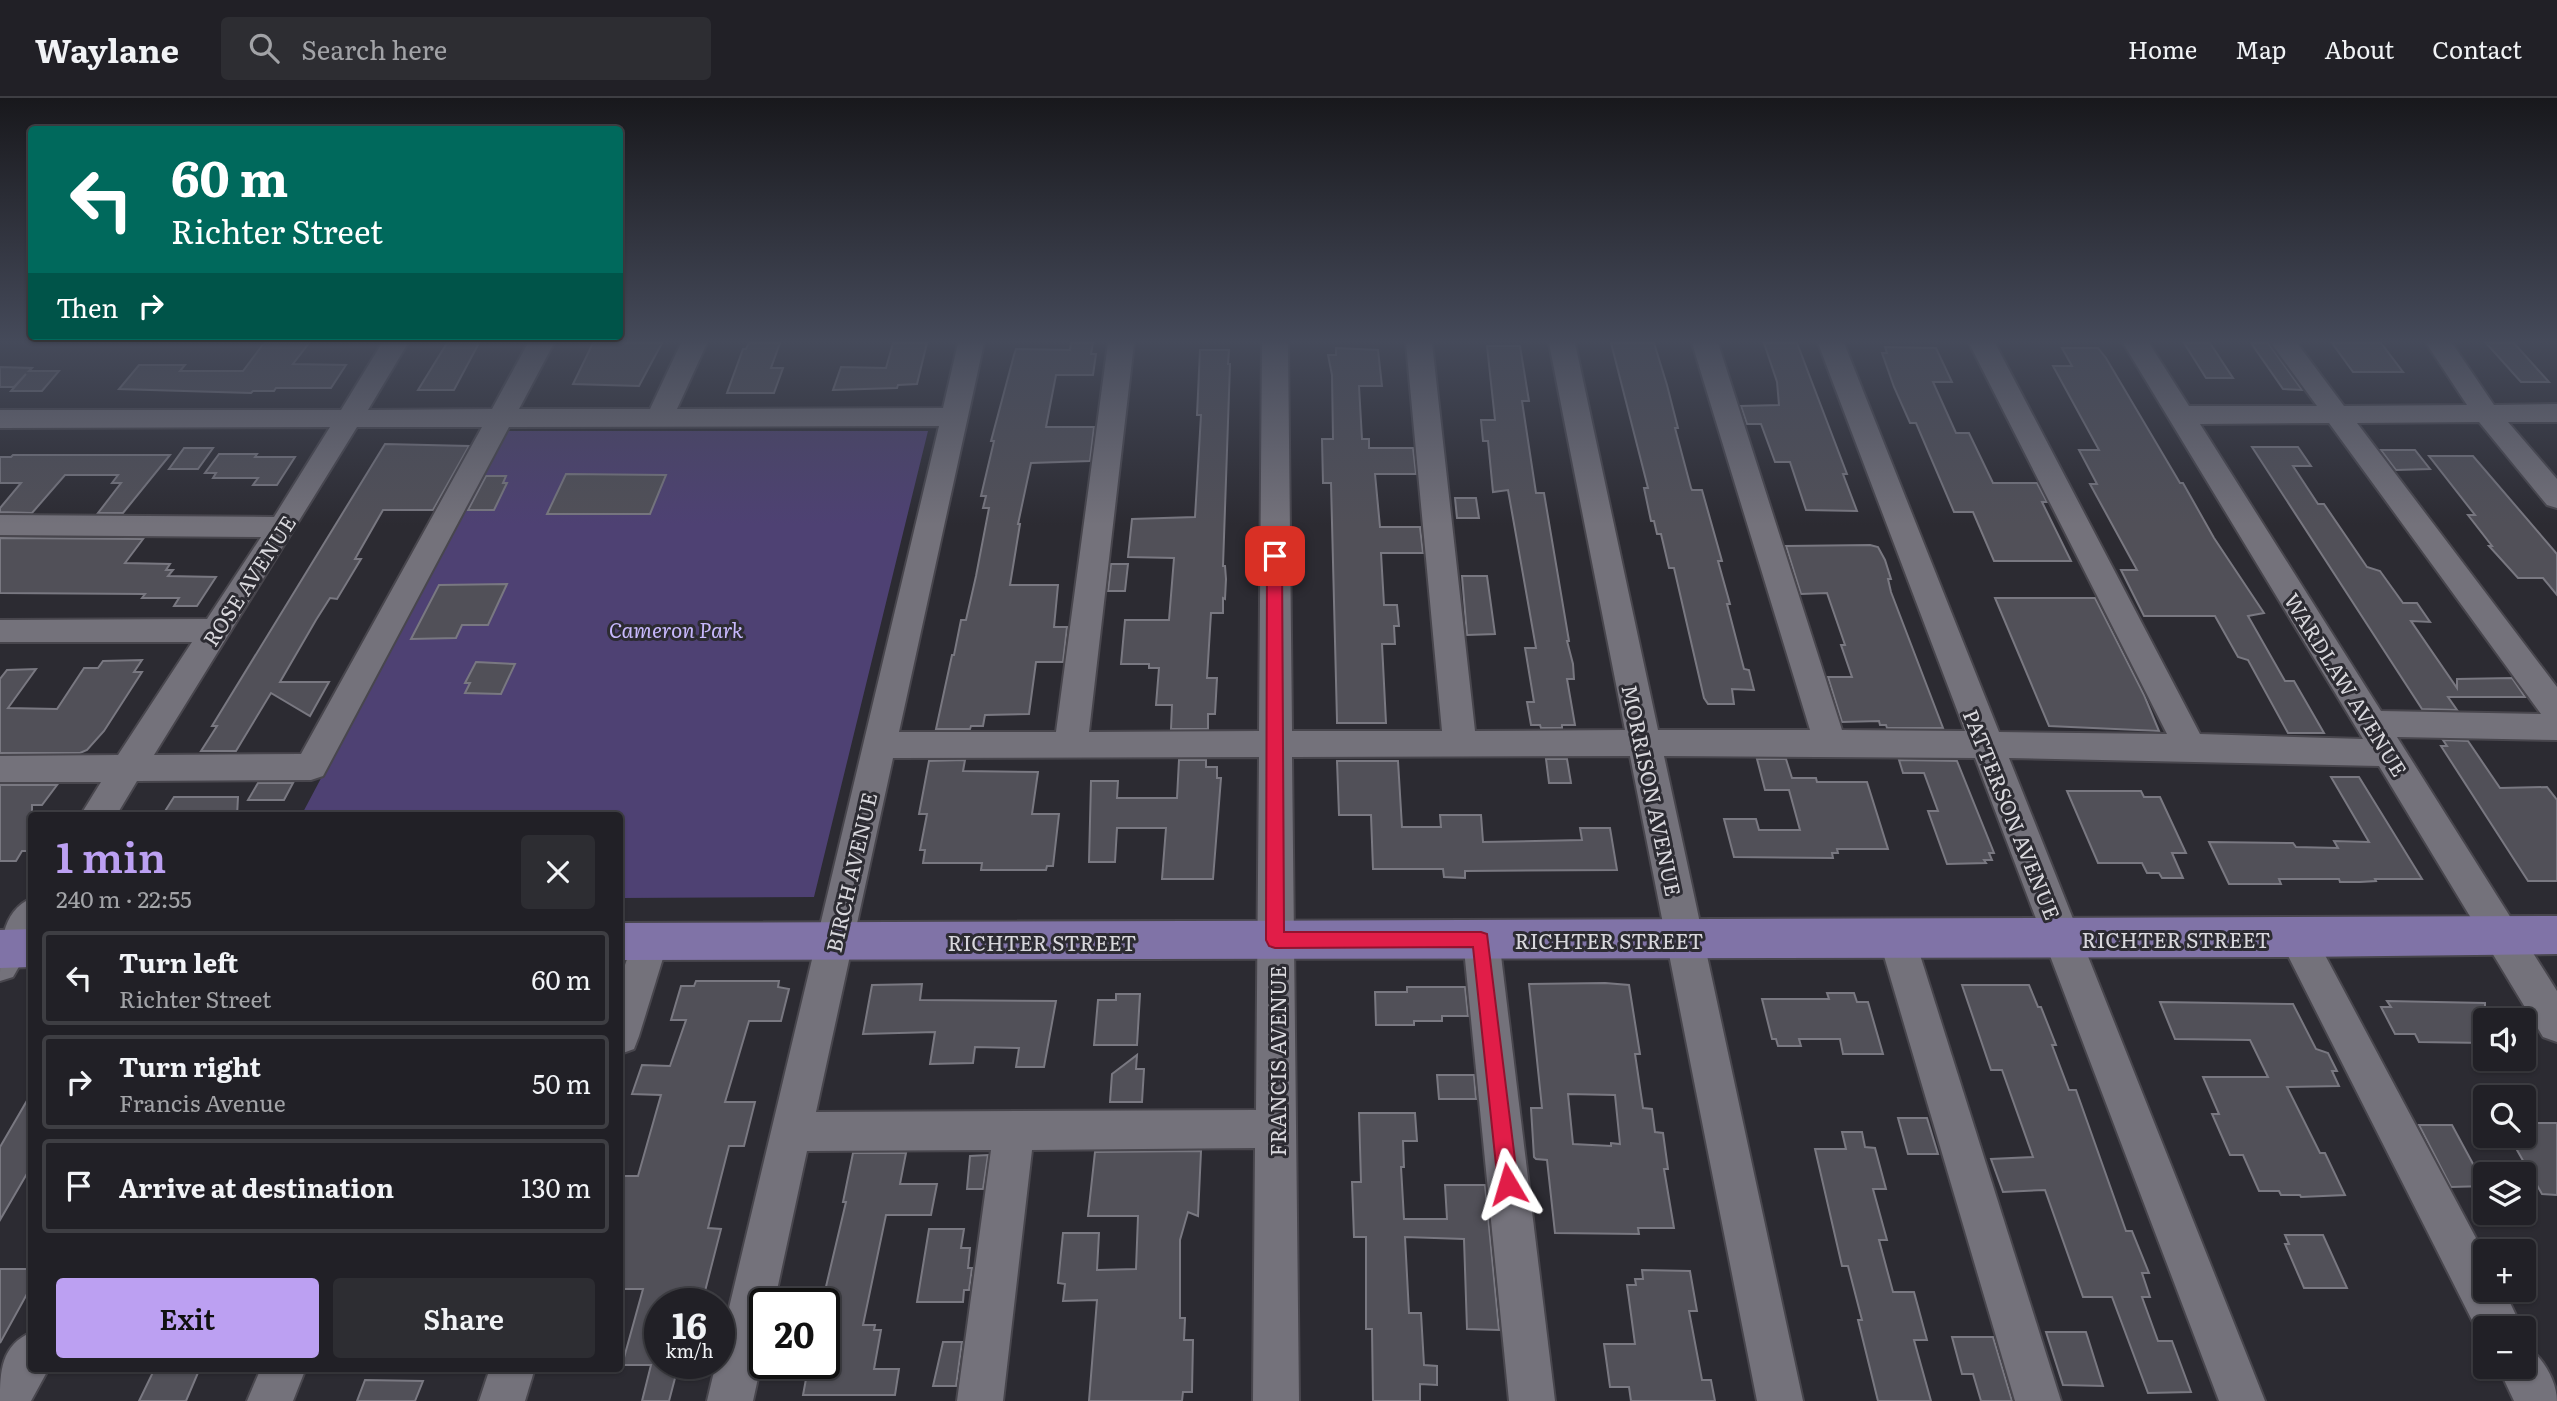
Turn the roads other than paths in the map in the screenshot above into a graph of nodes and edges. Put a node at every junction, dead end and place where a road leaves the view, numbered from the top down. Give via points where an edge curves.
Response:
1 (358, 404) edge
2 (507, 404) edge
3 (666, 404) edge
4 (956, 404) edge
5 (1113, 404) edge
6 (1275, 404) edge
7 (1425, 404) edge
8 (1574, 404) edge
9 (1724, 404) edge
10 (1854, 404) edge
11 (2013, 404) edge
12 (2173, 404) edge
13 (2329, 404) edge
14 (2480, 404) edge
15 (2336, 413) junction
16 (2486, 413) junction
17 (2557, 413) edge
18 (2180, 415) junction
19 (350, 417) junction
20 (500, 417) junction
21 (660, 417) junction
22 (953, 417) junction
23 (0, 419) edge
24 (2557, 498) edge
25 (0, 525) edge
26 (282, 527) junction
27 (215, 630) junction
28 (0, 631) edge
29 (2557, 711) edge
30 (2372, 724) junction
31 (2557, 727) edge
32 (1274, 742) junction
33 (1071, 743) junction
34 (1830, 743) junction
35 (1460, 744) junction
36 (1643, 744) junction
37 (879, 745) junction
38 (1985, 746) junction
39 (2190, 747) junction
40 (2390, 753) junction
41 (0, 769) edge
42 (127, 770) junction
43 (100, 812) edge
44 (28, 920) edge
45 (2557, 935) edge
46 (2503, 936) junction
47 (2062, 938) junction
48 (2297, 938) junction
49 (1481, 939) junction
50 (1685, 939) junction
51 (1897, 939) junction
52 (1275, 940) junction
53 (635, 942) edge
54 (835, 942) junction
55 (10, 953) edge
56 (623, 1017) edge
57 (2557, 1025) edge
58 (1014, 1129) junction
59 (1277, 1129) junction
60 (791, 1132) junction
61 (2494, 1316) edge
62 (28, 1362) edge
63 (282, 1372) edge
64 (512, 1372) edge
65 (2526, 1379) edge
66 (7, 1401) edge
67 (270, 1401) edge
68 (502, 1401) edge
69 (730, 1401) edge
70 (980, 1401) edge
71 (1276, 1401) edge
72 (1532, 1401) edge
73 (1780, 1401) edge
74 (2038, 1401) edge
75 (2242, 1401) edge
76 (2538, 1401) edge

1 - 19 street, ROSE AVENUE
2 - 20 street
3 - 21 street
4 - 22 street, BIRCH AVENUE
5 - 33 street
6 - 32 street, FRANCIS AVENUE
7 - 35 street
8 - 36 street, MORRISON AVENUE
9 - 34 street
10 - 38 street, PATTERSON AVENUE
11 - 39 street
12 - 18 street, WARDLAW AVENUE
13 - 15 street
14 - 16 street
15 - 16 street
15 - 18 street
15 - 29 street
16 - 17 street
16 - 24 street
18 - 30 street, WARDLAW AVENUE
19 - 20 street
19 - 23 street
19 - 26 street, ROSE AVENUE
20 - 21 street
20 - 42 street via 311,767
21 - 22 street
22 - 37 street, BIRCH AVENUE
25 - 26 street
26 - 27 street, ROSE AVENUE
27 - 28 street
27 - 42 street, ROSE AVENUE
30 - 31 street
30 - 40 street, WARDLAW AVENUE
32 - 33 street
32 - 35 street
32 - 52 street, FRANCIS AVENUE
33 - 37 street
34 - 36 street
34 - 38 street
35 - 36 street
36 - 50 street, MORRISON AVENUE
37 - 54 street, BIRCH AVENUE
38 - 39 street
38 - 47 street, PATTERSON AVENUE
39 - 40 street
40 - 46 street, WARDLAW AVENUE
41 - 42 street
42 - 43 street, ROSE AVENUE
44 - 55 street
45 - 46 main road, RICHTER STREET
46 - 48 main road, RICHTER STREET
46 - 57 street, WARDLAW AVENUE
47 - 48 main road, RICHTER STREET
47 - 51 main road, RICHTER STREET
47 - 75 street, PATTERSON AVENUE
48 - 61 street
49 - 50 main road, RICHTER STREET
49 - 52 main road, RICHTER STREET
49 - 72 street
50 - 51 main road, RICHTER STREET
50 - 73 street, MORRISON AVENUE
51 - 74 street
52 - 54 main road, RICHTER STREET
52 - 59 street, FRANCIS AVENUE
53 - 54 main road, RICHTER STREET
53 - 56 street
54 - 60 street, BIRCH AVENUE
58 - 59 street
58 - 60 street
58 - 70 street
59 - 71 street, FRANCIS AVENUE
60 - 69 street, BIRCH AVENUE
62 - 66 street
63 - 67 street
64 - 68 street
65 - 76 street

